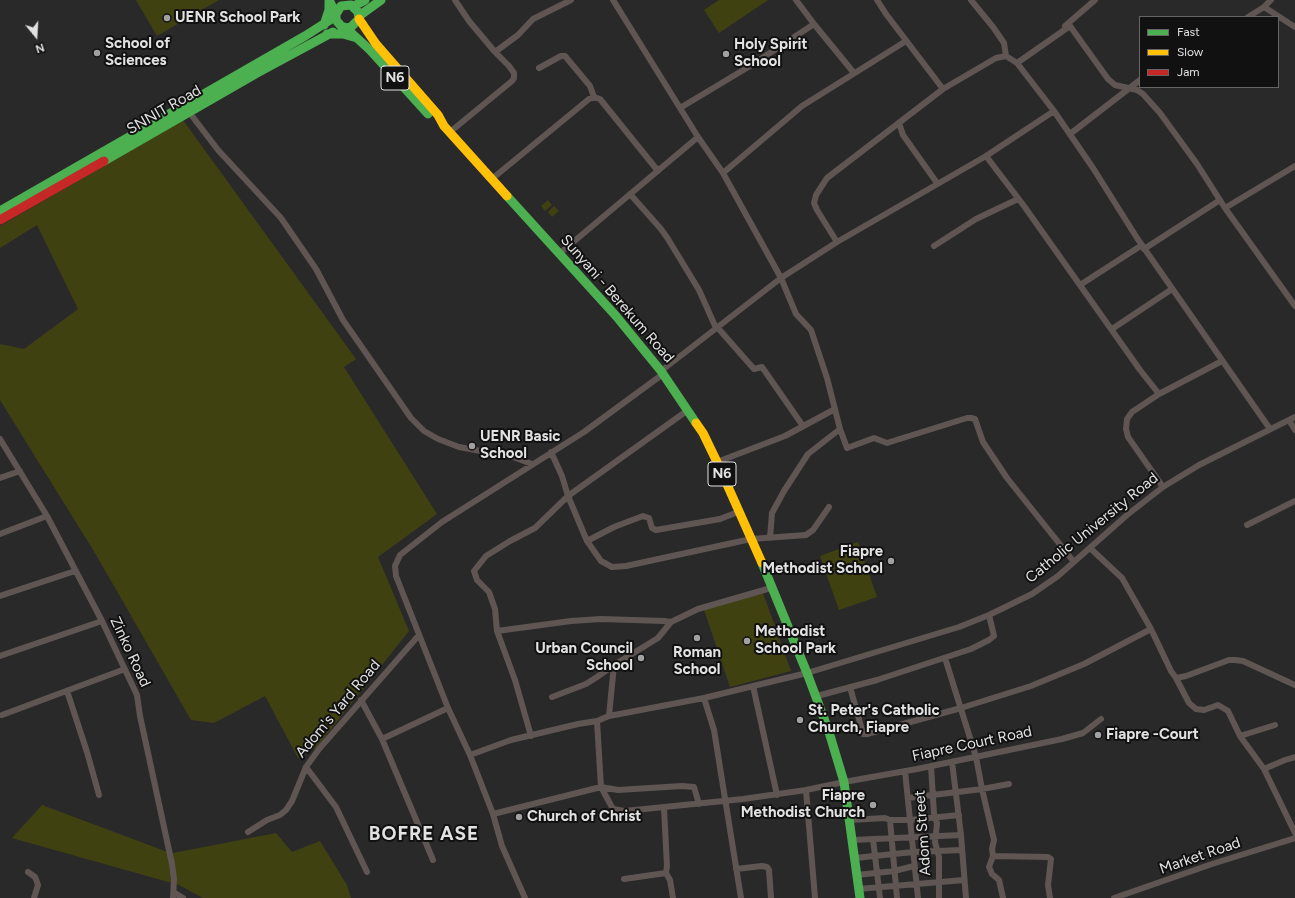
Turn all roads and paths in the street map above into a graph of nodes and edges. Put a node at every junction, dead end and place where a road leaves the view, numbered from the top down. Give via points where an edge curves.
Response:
1 (329, 0) edge
2 (365, 0) edge
3 (381, 0) edge
4 (454, 0) edge
5 (571, 0) edge
6 (614, 0) edge
7 (796, 0) edge
8 (877, 0) edge
9 (970, 0) edge
10 (1095, 0) edge
11 (1271, 0) edge
12 (350, 4) edge
13 (1264, 7) junction
14 (336, 15) junction
15 (1250, 16) edge
16 (1278, 16) edge
17 (359, 17) junction
18 (1279, 17) edge
19 (814, 24) junction
20 (324, 25) junction
21 (345, 27) junction
22 (1295, 27) edge
23 (327, 34) junction
24 (358, 38) junction
25 (906, 41) junction
26 (494, 52) junction
27 (1006, 56) junction
28 (1017, 63) junction
29 (539, 68) dead end
30 (854, 73) junction
31 (1139, 81) edge
32 (1128, 88) junction
33 (943, 90) junction
34 (594, 97) junction
35 (680, 108) junction
36 (1054, 111) junction
37 (189, 112) junction
38 (899, 123) junction
39 (447, 129) junction
40 (1070, 134) junction
41 (698, 137) junction
42 (117, 148) junction
43 (108, 154) junction
44 (986, 156) junction
45 (1295, 166) edge
46 (658, 171) junction
47 (723, 173) junction
48 (493, 178) junction
49 (937, 183) junction
50 (630, 194) junction
51 (1018, 199) junction
52 (1220, 200) junction
53 (1225, 208) junction
54 (0, 211) edge
55 (0, 220) edge
56 (837, 242) junction
57 (934, 246) dead end
58 (1143, 247) junction
59 (560, 254) junction
60 (780, 278) junction
61 (1080, 286) junction
62 (1172, 289) junction
63 (1295, 306) edge
64 (717, 328) junction
65 (1112, 329) junction
66 (1222, 361) junction
67 (662, 372) junction
68 (1159, 394) junction
69 (835, 409) junction
70 (688, 410) junction
71 (1295, 417) edge
72 (1289, 420) junction
73 (803, 426) junction
74 (840, 429) junction
75 (1270, 429) junction
76 (1295, 430) edge
77 (0, 440) edge
78 (551, 452) junction
79 (717, 462) junction
80 (532, 464) junction
81 (20, 471) junction
82 (0, 478) edge
83 (1163, 488) junction
84 (568, 496) junction
85 (1295, 501) edge
86 (829, 507) dead end
87 (738, 512) junction
88 (47, 516) junction
89 (1247, 525) dead end
90 (0, 534) edge
91 (770, 538) junction
92 (751, 539) junction
93 (587, 541) junction
94 (1090, 548) junction
95 (1074, 562) junction
96 (75, 571) junction
97 (771, 588) junction
98 (0, 596) edge
99 (989, 615) junction
100 (102, 621) junction
101 (671, 622) junction
102 (1151, 628) junction
103 (497, 630) junction
104 (419, 635) junction
105 (0, 656) edge
106 (945, 658) junction
107 (614, 665) junction
108 (125, 669) junction
109 (807, 673) junction
110 (1176, 678) junction
111 (1295, 685) edge
112 (753, 686) junction
113 (850, 687) junction
114 (67, 691) junction
115 (817, 696) junction
116 (552, 697) dead end
117 (704, 698) junction
118 (361, 700) junction
119 (448, 708) junction
120 (960, 708) junction
121 (2, 715) dead end
122 (609, 716) junction
123 (1101, 719) dead end
124 (597, 721) junction
125 (1275, 725) dead end
126 (531, 736) junction
127 (1240, 736) junction
128 (382, 739) junction
129 (470, 756) junction
130 (976, 757) junction
131 (1295, 757) edge
132 (952, 762) junction
133 (931, 766) junction
134 (306, 767) junction
135 (1264, 769) junction
136 (905, 771) junction
137 (844, 782) junction
138 (1009, 784) dead end
139 (601, 787) junction
140 (982, 789) junction
141 (806, 790) junction
142 (956, 792) junction
143 (99, 795) dead end
144 (777, 795) junction
145 (933, 795) junction
146 (908, 798) junction
147 (725, 801) junction
148 (699, 804) junction
149 (664, 808) junction
150 (493, 814) junction
151 (959, 815) junction
152 (935, 817) junction
153 (850, 820) junction
154 (890, 820) junction
155 (910, 820) junction
156 (248, 832) dead end
157 (1295, 833) edge
158 (961, 835) junction
159 (936, 836) junction
160 (912, 837) junction
161 (892, 838) junction
162 (1295, 838) edge
163 (873, 839) junction
164 (853, 840) junction
165 (962, 850) junction
166 (937, 851) junction
167 (913, 852) junction
168 (894, 854) junction
169 (875, 856) junction
170 (993, 856) junction
171 (856, 858) junction
172 (433, 860) dead end
173 (914, 866) junction
174 (736, 869) junction
175 (895, 871) junction
176 (28, 872) dead end
177 (367, 872) dead end
178 (666, 873) junction
179 (877, 873) junction
180 (857, 875) junction
181 (624, 879) dead end
182 (964, 880) junction
183 (939, 883) junction
184 (917, 885) junction
185 (896, 886) junction
186 (878, 887) junction
187 (859, 893) edge
188 (174, 895) edge
189 (1122, 897) edge
190 (34, 898) edge
191 (183, 898) edge
192 (525, 898) edge
193 (673, 898) edge
194 (741, 898) edge
195 (771, 898) edge
196 (814, 898) edge
197 (880, 898) edge
198 (897, 898) edge
199 (918, 898) edge
200 (940, 898) edge
201 (966, 898) edge
202 (1003, 898) edge
203 (1050, 898) edge
204 (1114, 898) edge

1 - 14 main road, N6
1 - 20 main road
2 - 12 main road
3 - 17 main road
4 - 26 street
5 - 26 street via 533,19 518,36
6 - 35 street
7 - 19 street
8 - 25 street
9 - 27 street via 1004,43
10 - 28 street
11 - 13 street
12 - 14 main road via 341,6
12 - 17 main road, N6 via 356,9
13 - 15 street
13 - 16 street
14 - 20 main road, SNNIT Road
14 - 21 main road, N6 via 338,23
17 - 21 main road via 354,25
17 - 39 main road, Sunyani - Berekum Road / N6 via 376,44
18 - 22 street
19 - 30 street
19 - 35 street
20 - 42 main road, SNNIT Road
21 - 23 main road, SNNIT Road
21 - 24 main road, Sunyani - Berekum Road / N6
23 - 24 main road via 343,34
23 - 37 main road, SNNIT Road
24 - 39 main road, Sunyani - Berekum Road / N6 via 414,99
25 - 30 street
25 - 33 street
26 - 39 street via 509,66 514,78
27 - 28 street
27 - 33 street via 987,62
28 - 32 street via 1070,26 1115,86
28 - 36 street
29 - 34 street via 564,56 590,86
30 - 47 street via 802,106
31 - 32 street
32 - 40 street
32 - 52 street via 1143,94 1160,113
33 - 38 street
34 - 46 street via 600,99
34 - 48 street
35 - 41 street
36 - 40 street
36 - 44 street
37 - 42 main road, SNNIT Road
37 - 80 street via 218,150 281,218 316,269 343,320 411,418 424,431 459,447 505,454
38 - 49 street via 903,135
38 - 56 street via 827,178 816,196 814,203 817,210
39 - 48 main road, Sunyani - Berekum Road / N6
40 - 58 street
41 - 46 street
41 - 47 street
42 - 43 main road, SNNIT Road
43 - 54 main road, SNNIT Road
43 - 55 main road, SNNIT Road
44 - 49 street
44 - 51 street
45 - 53 street
46 - 50 street
47 - 60 street
48 - 59 main road, Sunyani - Berekum Road / N6
49 - 56 street
50 - 59 street
50 - 64 street via 664,234 699,290
51 - 57 street via 976,219
51 - 61 street
52 - 53 street
52 - 58 street
53 - 63 street
56 - 60 street
58 - 61 street
58 - 62 street
59 - 67 main road, Sunyani - Berekum Road / N6
60 - 64 street
60 - 69 street via 796,314 811,330
61 - 65 street
62 - 65 street
62 - 66 street
64 - 67 street
64 - 73 street via 754,370 762,367
65 - 68 street
66 - 68 street
66 - 75 street
67 - 70 main road, Sunyani - Berekum Road / N6
67 - 78 street via 584,432
68 - 83 street via 1132,412 1127,419 1126,429 1128,436
69 - 73 street
69 - 74 street
70 - 79 main road, Sunyani - Berekum Road / N6
70 - 84 street
71 - 72 street, Catholic University Road
72 - 75 street, Catholic University Road
72 - 76 street
73 - 79 street
74 - 91 street via 808,454 784,491 772,513
74 - 95 street via 847,448 874,438 887,443 967,418 975,419 983,442 1007,478
75 - 83 street, Catholic University Road via 1199,465
77 - 81 street, Zinko Road
78 - 80 street
78 - 84 street
79 - 87 main road, Sunyani - Berekum Road / N6
80 - 104 street via 442,522 400,555 395,566 396,576
81 - 82 street
81 - 88 street, Zinko Road
83 - 94 street, Catholic University Road via 1127,515
84 - 93 street
84 - 103 street via 536,528 486,556 474,571 477,580 488,592 495,609
85 - 89 street
86 - 91 street via 813,530 806,535
87 - 92 main road, Sunyani - Berekum Road / N6
87 - 93 street via 720,519 656,530 652,528 649,518 643,516
88 - 90 street
88 - 96 street, Zinko Road
91 - 92 street
92 - 93 street via 626,566 612,566 602,561
92 - 97 main road, Sunyani - Berekum Road / N6
94 - 95 street, Catholic University Road
94 - 102 street via 1122,578
95 - 99 street, Catholic University Road via 1032,594
96 - 98 street
96 - 100 street, Zinko Road
97 - 101 street via 698,609
97 - 109 main road, Sunyani - Berekum Road / N6
99 - 106 street via 994,636 971,649
99 - 109 street, Catholic University Road via 959,627
100 - 105 street
100 - 108 street, Zinko Road
101 - 103 street via 601,619
101 - 107 street via 658,638
102 - 110 street
102 - 120 street via 1065,672 1031,686
103 - 126 street
104 - 118 street, Adom's Yard Road
104 - 119 street
106 - 113 street
106 - 120 street
107 - 116 street via 586,684
107 - 122 street
108 - 114 street
108 - 188 street, Zinko Road via 137,695 172,864
109 - 112 street, Catholic University Road
109 - 115 main road, Sunyani - Berekum Road / N6
110 - 111 street via 1235,660 1243,661
110 - 127 street via 1189,702 1196,709 1204,710 1218,705 1228,710
112 - 117 street, Catholic University Road
112 - 144 street
113 - 115 street
113 - 120 street via 863,734
114 - 121 street
114 - 143 street
115 - 137 main road, Sunyani - Berekum Road / N6
117 - 122 street, Catholic University Road
117 - 147 street via 714,730
118 - 128 street
118 - 134 street, Adom's Yard Road
119 - 128 street
119 - 129 street
120 - 130 street
122 - 124 street, Catholic University Road
123 - 130 street, Fiapre Court Road via 1083,733
124 - 126 street, Catholic University Road
124 - 139 street
125 - 127 street
126 - 129 street, Catholic University Road via 511,740
127 - 135 street
128 - 172 street
129 - 150 street
130 - 132 street, Fiapre Court Road
130 - 140 street
131 - 135 street
132 - 133 street, Fiapre Court Road
132 - 142 street
133 - 136 street, Fiapre Court Road
133 - 145 street, Adom Street
134 - 156 street, Adom's Yard Road via 286,810
134 - 177 street via 336,807
135 - 157 street
136 - 137 street, Fiapre Court Road
136 - 146 street
137 - 141 street, Fiapre Court Road
137 - 153 main road, Sunyani - Berekum Road / N6
138 - 140 street
139 - 148 street via 618,790 694,786
139 - 149 street, Fiapre Court Road via 613,809 625,811
139 - 150 street
140 - 142 street
140 - 170 street via 994,840
141 - 144 street, Fiapre Court Road
141 - 196 street
142 - 145 street
142 - 151 street
144 - 147 street, Fiapre Court Road
145 - 146 street
145 - 152 street, Adom Street
146 - 155 street
147 - 148 street, Fiapre Court Road
147 - 174 street
148 - 149 street, Fiapre Court Road
149 - 178 street
150 - 192 street via 502,846
151 - 152 street
151 - 158 street
152 - 155 street
152 - 159 street, Adom Street
153 - 154 street
153 - 164 main road, Sunyani - Berekum Road / N6
154 - 155 street
154 - 161 street
155 - 160 street
158 - 159 street
158 - 165 street
159 - 160 street
159 - 166 street, Adom Street
160 - 161 street
160 - 167 street
161 - 163 street
161 - 168 street
162 - 189 street, Market Road via 1212,864
163 - 164 street
163 - 169 street
164 - 171 main road, Sunyani - Berekum Road / N6
165 - 166 street
165 - 182 street
166 - 167 street
166 - 183 street, Adom Street
167 - 168 street
167 - 173 street
168 - 169 street
168 - 175 street
169 - 171 street
169 - 179 street
170 - 202 street via 990,867 992,874 999,880
170 - 203 street via 1051,859 1048,885
171 - 180 main road, Sunyani - Berekum Road / N6
173 - 175 street
173 - 184 street
174 - 194 street
174 - 195 street via 767,867
175 - 179 street
175 - 185 street
176 - 190 street via 35,877 38,886
178 - 181 street
178 - 193 street
179 - 180 street
179 - 186 street
180 - 187 main road, Sunyani - Berekum Road / N6
182 - 183 street
182 - 201 street
183 - 184 street
183 - 200 street, Adom Street
184 - 185 street
184 - 199 street
185 - 186 street
185 - 198 street
186 - 187 street
186 - 197 street
188 - 191 street
189 - 204 street, Market Road

